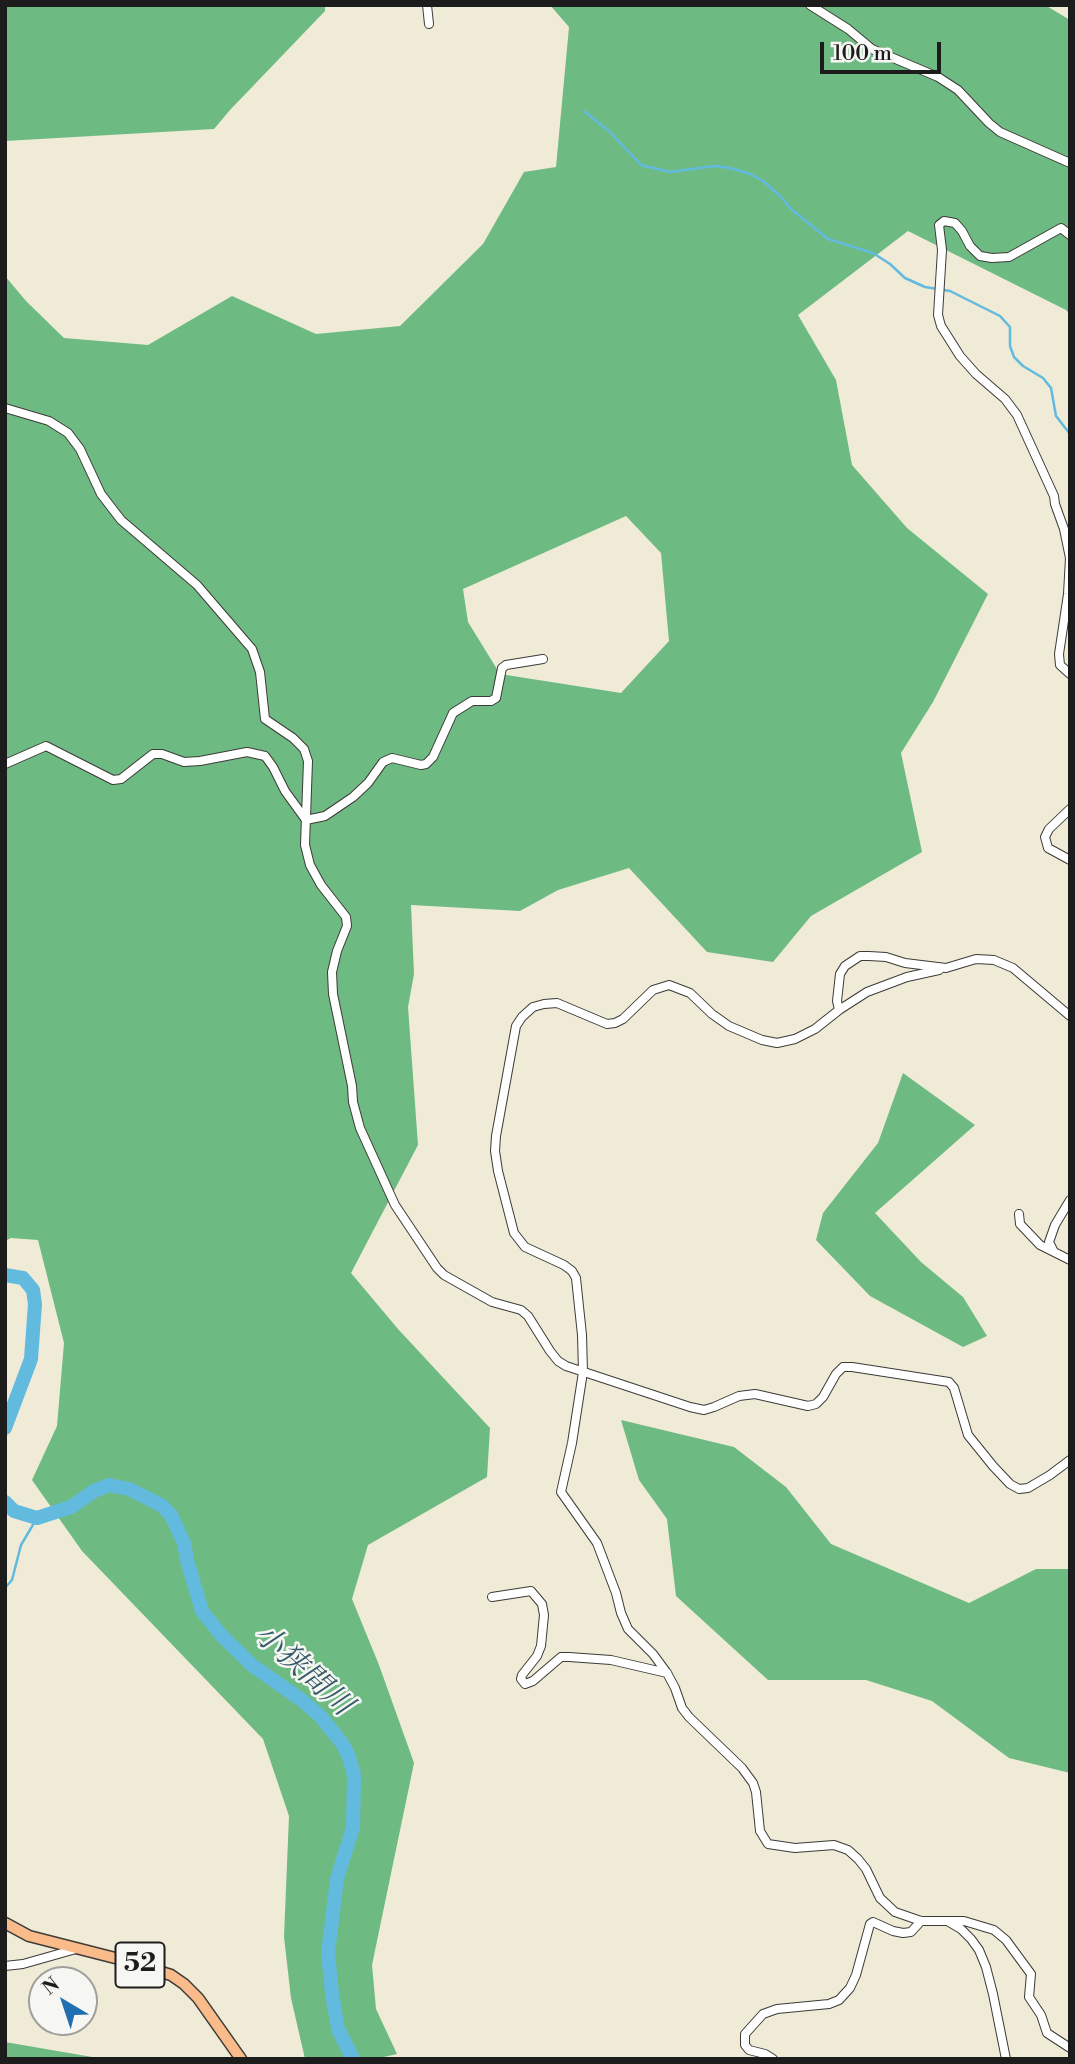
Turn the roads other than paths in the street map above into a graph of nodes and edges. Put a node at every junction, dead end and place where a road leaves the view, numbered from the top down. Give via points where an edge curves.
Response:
1 (427, 5) edge
2 (810, 5) edge
3 (429, 24) dead end
4 (1070, 163) edge
5 (1070, 234) edge
6 (5, 408) edge
7 (543, 659) dead end
8 (1070, 674) edge
9 (5, 764) edge
10 (1070, 809) edge
11 (306, 820) junction
12 (1070, 860) edge
13 (946, 968) junction
14 (839, 1010) junction
15 (1070, 1016) edge
16 (1070, 1200) edge
17 (1019, 1214) dead end
18 (1054, 1252) junction
19 (1070, 1260) edge
20 (583, 1372) junction
21 (1070, 1460) edge
22 (492, 1597) dead end
23 (667, 1674) junction
24 (921, 1921) junction
25 (949, 1922) junction
26 (5, 1923) edge
27 (76, 1949) junction
28 (5, 1966) edge
29 (1070, 2048) edge
30 (241, 2059) edge
31 (773, 2059) edge
32 (1006, 2059) edge

1 - 3 street
2 - 4 street via 872,49 939,77 1000,132
5 - 8 street via 1061,228 1009,257 992,258 980,256 955,223 944,221 939,225 938,314 961,356 1017,415 1054,496 1070,558 1059,654 1060,665
6 - 11 street via 50,421 68,433 101,494 121,520 197,585 252,649 260,672 265,719 304,748 308,761
7 - 11 street via 502,668 496,698 472,701 453,713 426,764 392,758 383,762 353,797 325,817
9 - 11 street via 46,746 113,780 121,779 153,754 184,762 247,752 264,756
10 - 12 street via 1045,837 1048,848
11 - 20 street via 310,865 346,917 332,972 353,1102 395,1205 444,1275 492,1302 520,1310 558,1361
13 - 14 street via 866,992
13 - 14 street via 860,956 839,974
13 - 15 street via 976,959 994,960 1013,968
14 - 20 street via 815,1029 777,1043 729,1026 690,993 669,985 653,990 615,1023 607,1024 557,1003 533,1007 522,1017 516,1026 496,1136 498,1171 519,1241 564,1265 576,1278
16 - 18 street via 1049,1242
17 - 18 street via 1020,1224
18 - 19 street
20 - 21 street via 704,1410 755,1394 816,1404 843,1367 940,1379 954,1388 968,1436 1010,1484 1028,1488
20 - 23 street via 561,1492 597,1543 628,1629
22 - 23 street via 531,1591 542,1604 541,1646 522,1675 525,1685 561,1657 611,1660
23 - 24 street via 689,1717 753,1783 760,1831 768,1844 795,1848 834,1845 848,1850 866,1869 886,1906
24 - 25 street
24 - 31 street via 903,1933 870,1924 856,1975 839,2000 763,2014 745,2034 745,2045
25 - 29 street via 986,1927 1006,1940 1031,1974 1029,1997 1048,2034
25 - 32 street via 979,1950
26 - 27 main road, 52 via 29,1936
27 - 28 street
27 - 30 main road, 52 via 171,1975 198,1998

